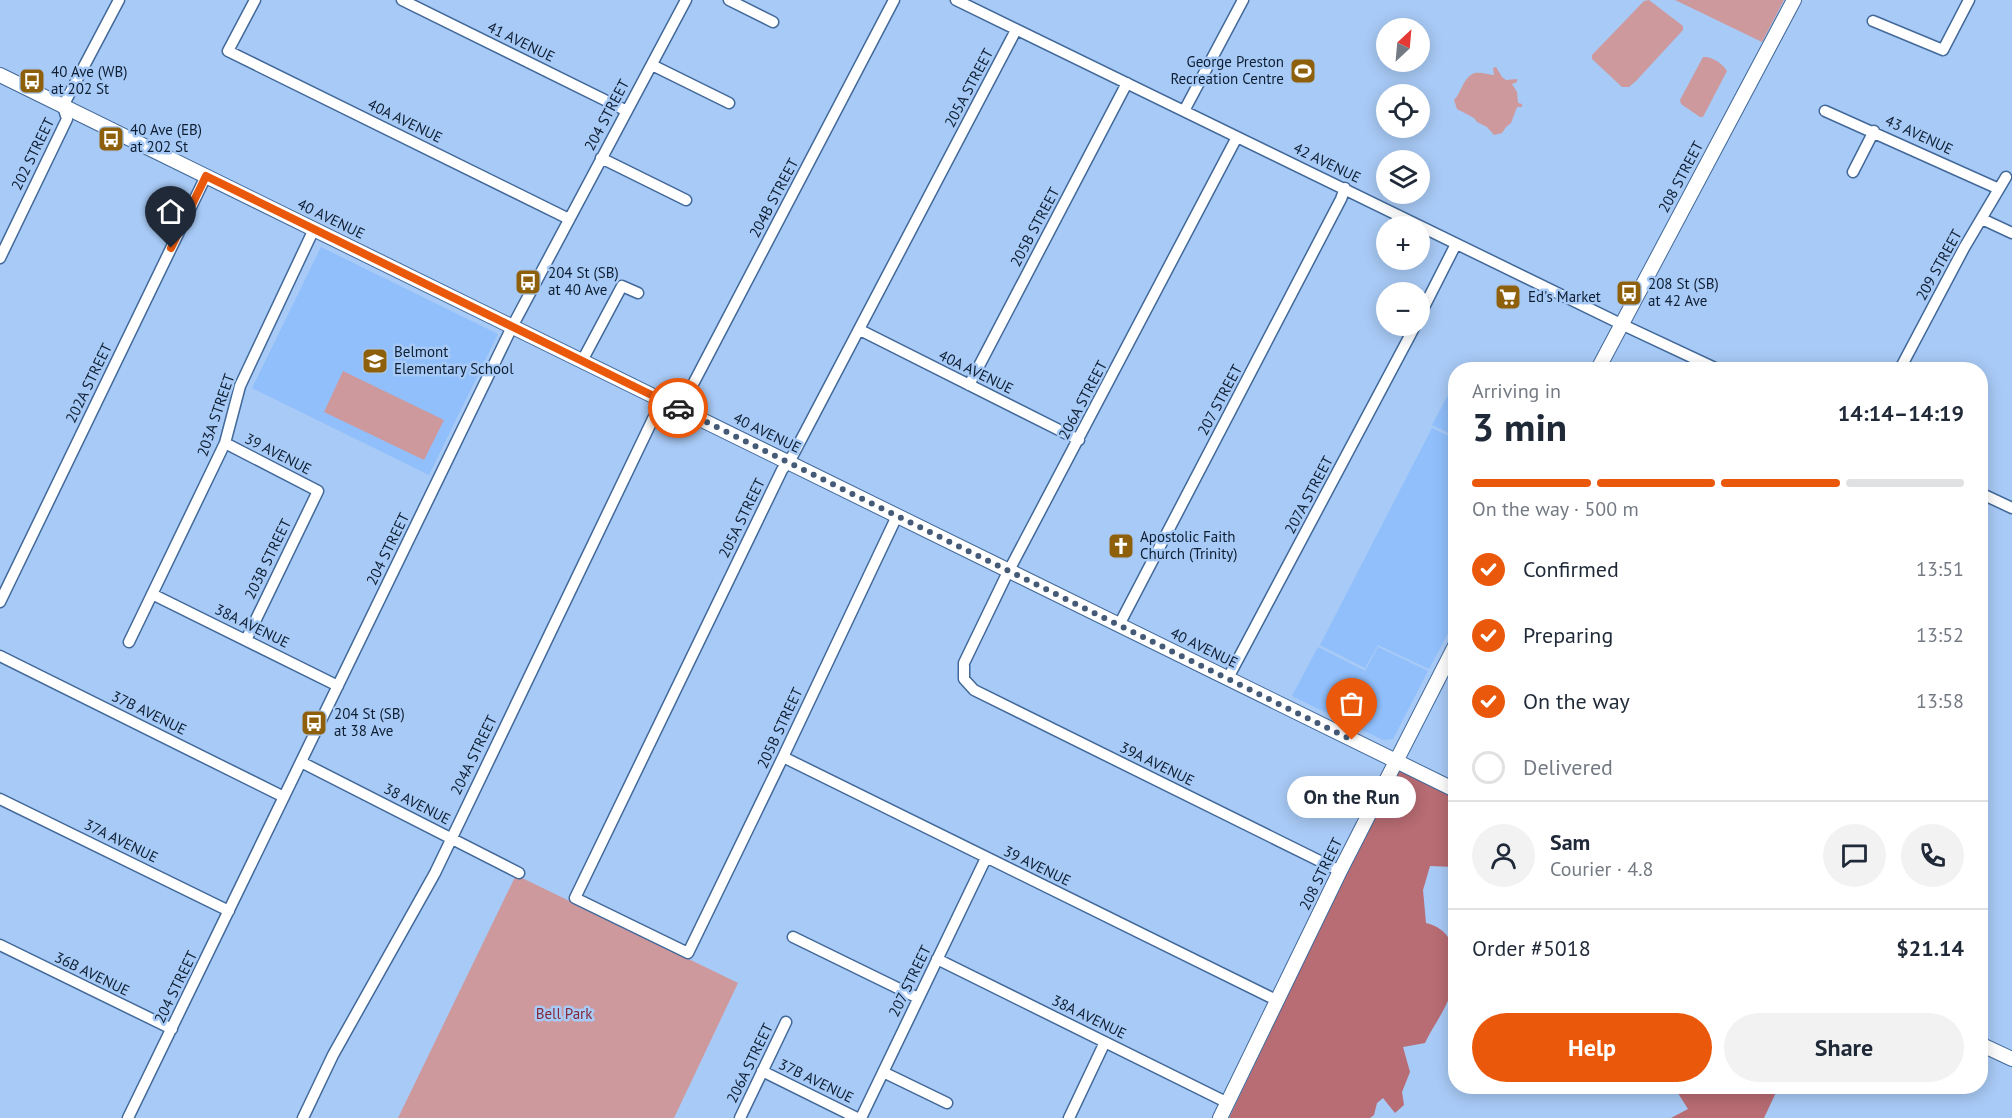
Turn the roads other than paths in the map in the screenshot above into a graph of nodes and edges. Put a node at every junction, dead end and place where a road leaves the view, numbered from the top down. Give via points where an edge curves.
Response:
1 (119, 0) edge
2 (255, 0) edge
3 (402, 0) edge
4 (729, 0) edge
5 (894, 0) edge
6 (956, 0) edge
7 (1794, 0) edge
8 (1969, 0) edge
9 (683, 1) edge
10 (1239, 1) edge
11 (1873, 21) dead end
12 (773, 22) dead end
13 (1016, 30) junction
14 (651, 65) junction
15 (0, 75) edge
16 (1127, 83) junction
17 (729, 103) dead end
18 (63, 106) junction
19 (627, 111) junction
20 (1184, 111) junction
21 (1826, 111) dead end
22 (1874, 131) junction
23 (1237, 137) junction
24 (602, 158) junction
25 (1853, 172) dead end
26 (206, 176) junction
27 (2006, 177) dead end
28 (1345, 188) junction
29 (1999, 189) junction
30 (686, 200) dead end
31 (569, 219) junction
32 (1982, 219) junction
33 (314, 229) junction
34 (2012, 233) edge
35 (1456, 244) junction
36 (0, 258) edge
37 (638, 293) dead end
38 (1430, 295) edge
39 (1621, 324) junction
40 (512, 327) junction
41 (860, 330) junction
42 (1409, 336) edge
43 (582, 361) junction
44 (1602, 362) edge
45 (1702, 362) edge
46 (1904, 362) edge
47 (969, 385) junction
48 (662, 400) junction
49 (680, 409) junction
50 (1079, 440) junction
51 (225, 443) junction
52 (789, 463) junction
53 (318, 491) joint
54 (1988, 497) edge
55 (2012, 508) edge
56 (897, 516) junction
57 (1010, 571) junction
58 (152, 594) junction
59 (0, 602) edge
60 (1119, 625) junction
61 (246, 640) junction
62 (129, 642) dead end
63 (0, 656) edge
64 (1448, 659) edge
65 (1228, 678) junction
66 (964, 679) joint
67 (338, 686) junction
68 (783, 757) junction
69 (1395, 761) junction
70 (301, 762) junction
71 (1448, 787) edge
72 (285, 797) junction
73 (0, 799) edge
74 (451, 838) junction
75 (986, 858) junction
76 (1340, 871) junction
77 (519, 873) dead end
78 (229, 911) junction
79 (793, 937) dead end
80 (0, 945) edge
81 (688, 953) joint
82 (937, 958) junction
83 (918, 998) junction
84 (1278, 1001) junction
85 (786, 1022) dead end
86 (172, 1029) junction
87 (1105, 1042) junction
88 (1988, 1048) edge
89 (2012, 1059) edge
90 (762, 1071) junction
91 (883, 1072) junction
92 (947, 1103) dead end
93 (1228, 1103) junction
94 (128, 1118) edge
95 (303, 1118) edge
96 (740, 1118) edge
97 (859, 1118) edge
98 (1069, 1118) edge
99 (1220, 1118) edge

1 - 18 street, 202 STREET
2 - 31 street, 40A AVENUE via 228,51
3 - 19 street, 41 AVENUE
4 - 12 street
5 - 49 street, 204B STREET
6 - 13 street, 42 AVENUE
7 - 39 main road, 208 STREET
8 - 11 street via 1943,50
9 - 14 street, 204 STREET
10 - 20 street
13 - 16 street, 42 AVENUE
13 - 41 street, 205A STREET
14 - 17 street
14 - 19 street, 204 STREET
15 - 18 main road, 40 AVENUE
16 - 20 street, 42 AVENUE
16 - 47 street, 205B STREET
18 - 26 main road, 40 AVENUE
18 - 36 street, 202 STREET via 67,119
19 - 24 street, 204 STREET
20 - 23 street, 42 AVENUE
21 - 22 street, 43 AVENUE
22 - 25 street
22 - 29 street, 43 AVENUE
23 - 28 street, 42 AVENUE
23 - 50 street, 206A STREET
24 - 30 street
24 - 31 street, 204 STREET
26 - 33 main road, 40 AVENUE
26 - 59 street, 202A STREET
27 - 29 street, 209 STREET
28 - 35 street, 42 AVENUE
28 - 60 street, 207 STREET
29 - 32 street, 209 STREET
31 - 40 street, 204 STREET
32 - 34 street
32 - 46 street, 209 STREET
33 - 40 main road, 40 AVENUE
33 - 51 street, 203A STREET via 240,386
35 - 38 street
35 - 39 street, 42 AVENUE
37 - 43 street via 622,286
39 - 44 main road, 208 STREET
39 - 45 street, 42 AVENUE
40 - 43 main road, 40 AVENUE
40 - 67 street, 204 STREET
41 - 47 street, 40A AVENUE
41 - 52 street, 205A STREET
42 - 65 street, 207A STREET
43 - 48 main road, 40 AVENUE
47 - 50 street, 40A AVENUE
48 - 49 main road, 40 AVENUE
48 - 74 street, 204A STREET
49 - 52 main road, 40 AVENUE
50 - 57 street, 206A STREET
51 - 53 street, 39 AVENUE
51 - 58 street, 203A STREET
52 - 56 main road, 40 AVENUE
52 - 81 street, 205A STREET via 782,470 575,898
53 - 61 street, 203B STREET
54 - 55 street
56 - 57 main road, 40 AVENUE
56 - 68 street, 205B STREET
57 - 60 main road, 40 AVENUE
57 - 66 street, 206A STREET via 964,663
58 - 61 street, 38A AVENUE
58 - 62 street, 203A STREET
60 - 65 main road, 40 AVENUE
61 - 67 street, 38A AVENUE
63 - 72 street, 37B AVENUE
64 - 69 main road, 208 STREET
65 - 69 main road, 40 AVENUE
66 - 76 street, 39A AVENUE via 974,690
67 - 70 street, 204 STREET
68 - 75 street, 39 AVENUE
68 - 81 street, 205B STREET
69 - 71 main road, 40 AVENUE
69 - 76 main road, 208 STREET
70 - 72 street, 204 STREET
70 - 74 street, 38 AVENUE
72 - 78 street, 204 STREET
73 - 78 street, 37A AVENUE
74 - 77 street, 38 AVENUE
74 - 95 street, 204A STREET
75 - 82 street, 207 STREET
75 - 84 street, 39 AVENUE
76 - 84 main road, 208 STREET
78 - 86 street, 204 STREET
79 - 83 street
80 - 86 street, 36B AVENUE
82 - 83 street, 207 STREET
82 - 87 street, 38A AVENUE
83 - 91 street, 207 STREET
84 - 93 main road, 208 STREET
85 - 90 street, 206A STREET
86 - 94 street, 204 STREET
87 - 93 street, 38A AVENUE
87 - 98 street
88 - 89 main road
90 - 96 street, 206A STREET
90 - 97 street, 37B AVENUE
91 - 92 street
91 - 97 street, 207 STREET
93 - 99 main road, 208 STREET

